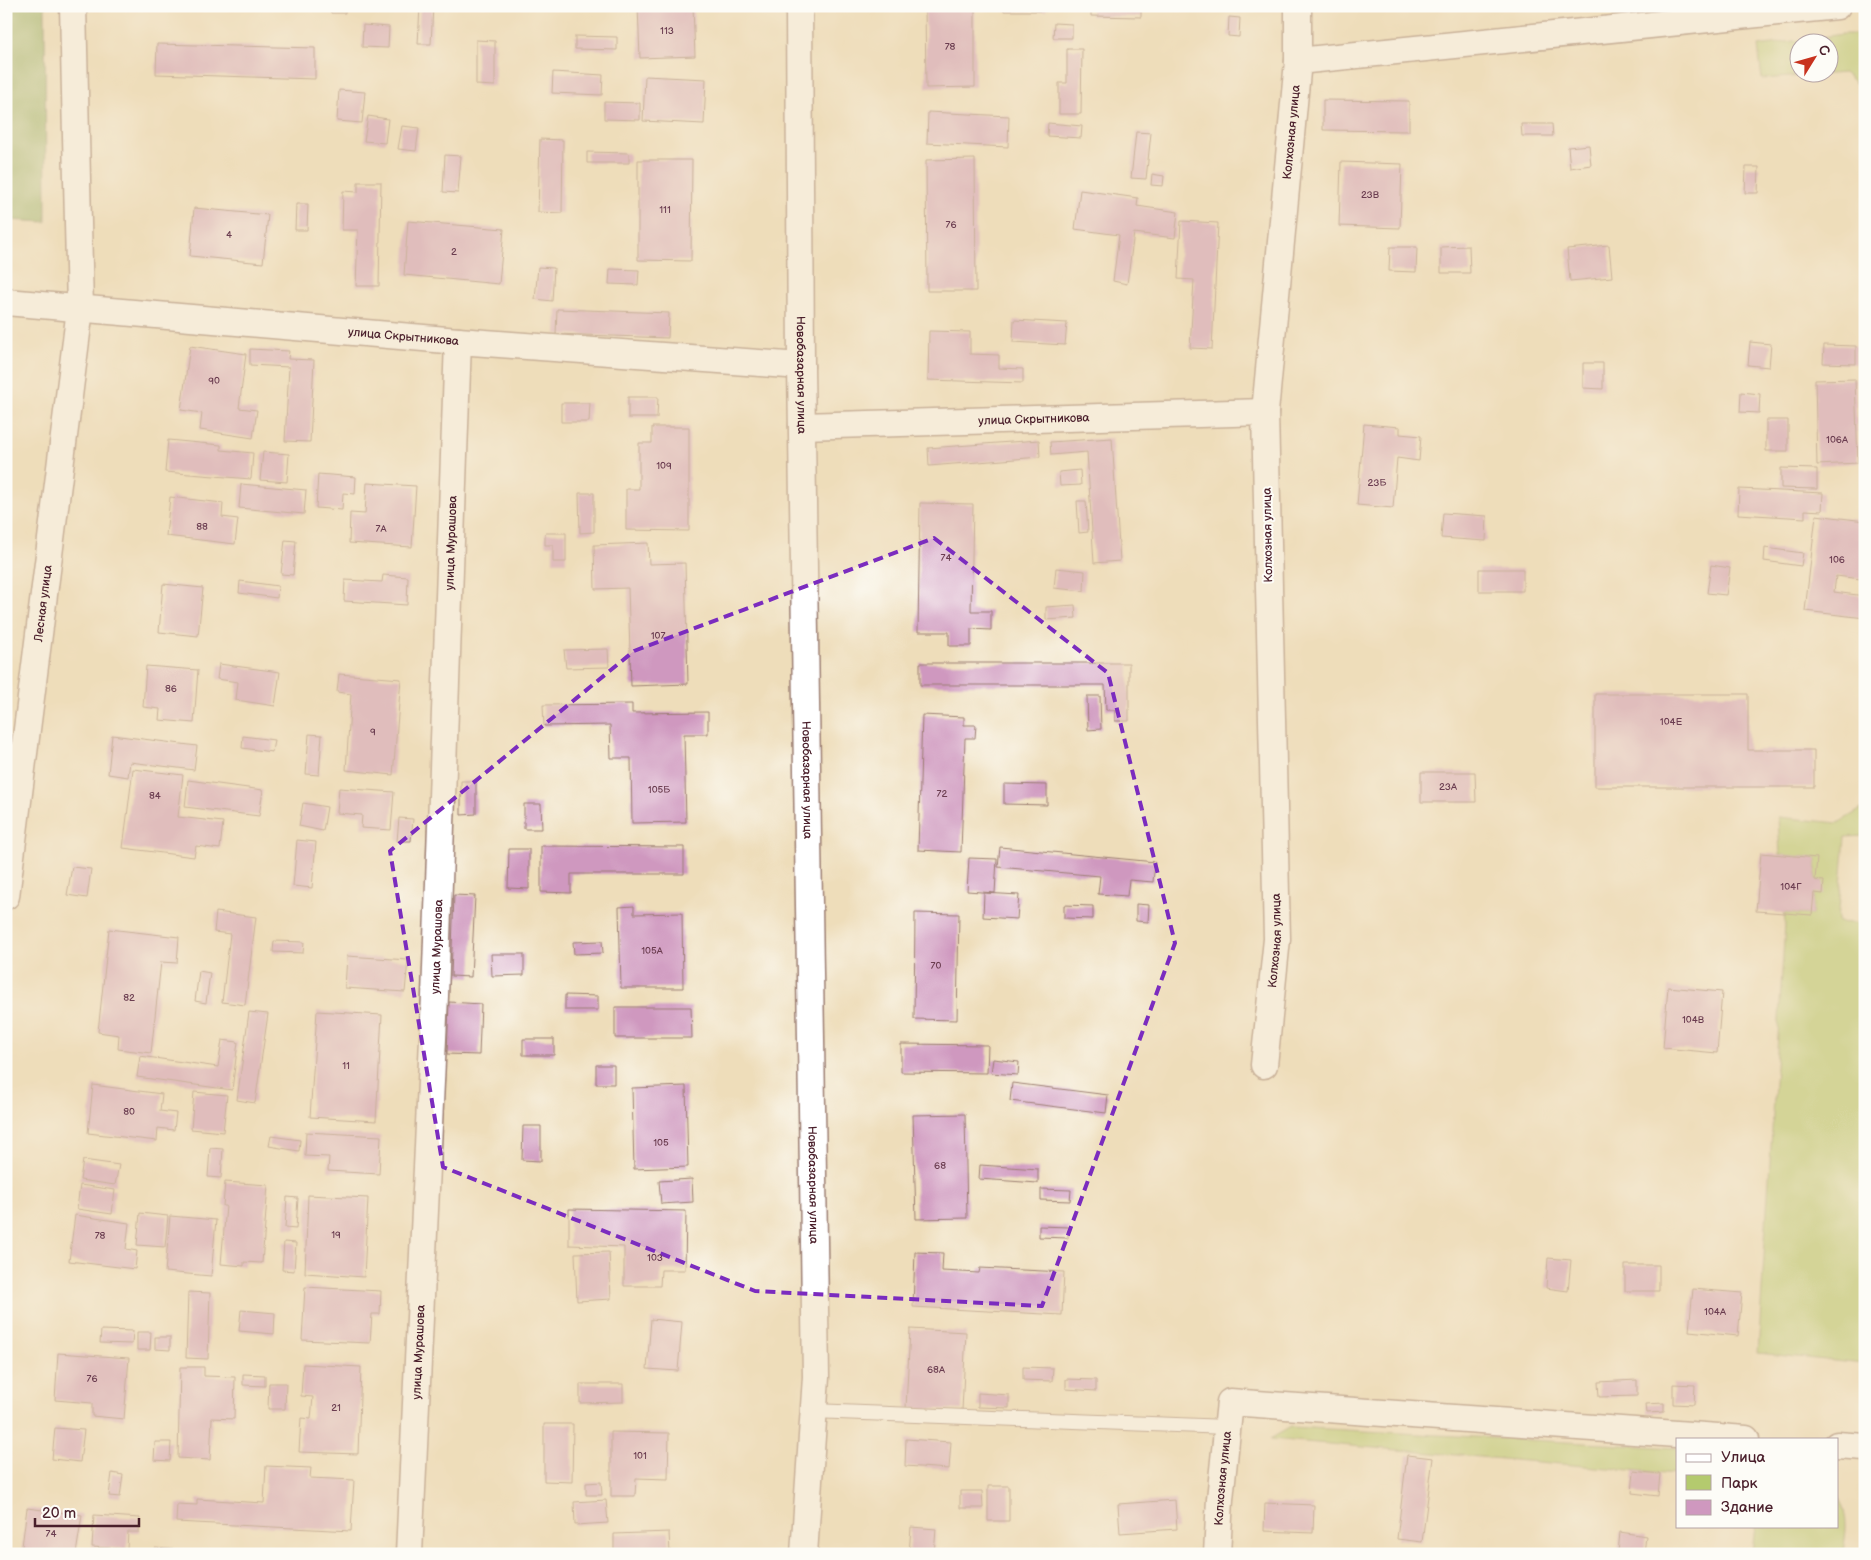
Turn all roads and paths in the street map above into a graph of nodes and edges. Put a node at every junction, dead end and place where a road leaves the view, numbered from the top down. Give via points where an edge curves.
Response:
1 (73, 6) edge
2 (799, 6) edge
3 (1298, 6) edge
4 (1838, 6) edge
5 (1298, 61) junction
6 (6, 302) edge
7 (80, 309) junction
8 (458, 341) junction
9 (802, 366) junction
10 (1266, 412) junction
11 (802, 426) junction
12 (6, 896) edge
13 (1264, 1066) dead end
14 (813, 1411) junction
15 (1228, 1414) junction
16 (1725, 1438) edge
17 (1838, 1445) edge
18 (1865, 1447) edge
19 (409, 1554) edge
20 (804, 1554) edge
21 (1217, 1554) edge

1 - 7 street, Лесная улица
2 - 9 street, Новобазарная улица
3 - 5 street, Колхозная улица
4 - 5 street
5 - 10 street, Колхозная улица
6 - 7 street, улица Скрытникова
7 - 8 street, улица Скрытникова
7 - 12 street, Лесная улица
8 - 9 street, улица Скрытникова
8 - 19 street, улица Мурашова via 435,996
9 - 11 street, Новобазарная улица
10 - 11 street, улица Скрытникова
10 - 13 street, Колхозная улица via 1277,939
11 - 14 street, Новобазарная улица via 816,1377
14 - 15 lane
14 - 20 street, Новобазарная улица
15 - 16 street
15 - 21 street, Колхозная улица
17 - 18 street

